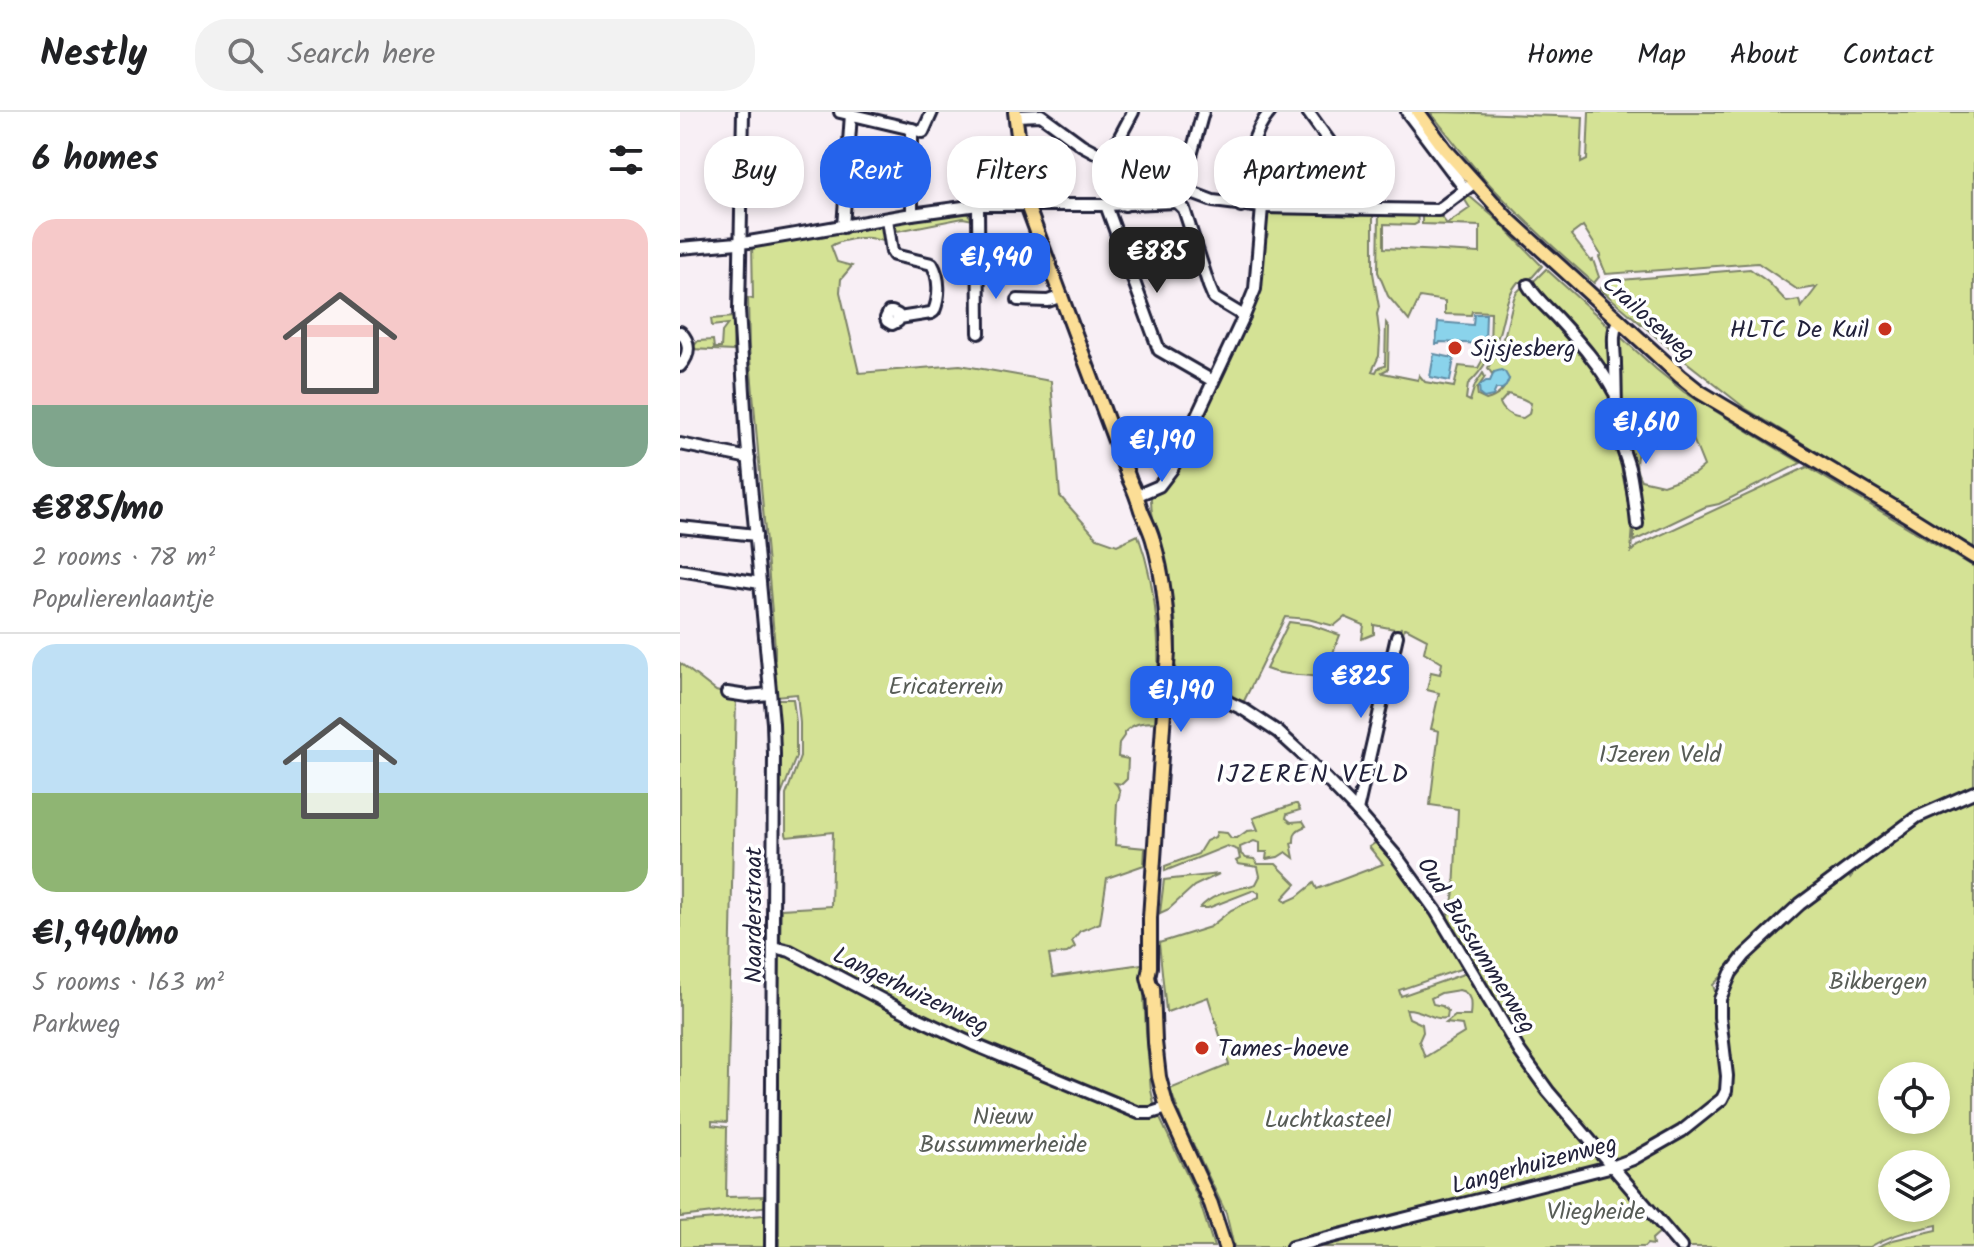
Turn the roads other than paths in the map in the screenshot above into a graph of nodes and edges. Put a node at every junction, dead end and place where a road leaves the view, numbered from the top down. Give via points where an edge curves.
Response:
1 (743, 112) edge
2 (932, 112) edge
3 (1133, 112) edge
4 (1203, 112) edge
5 (1270, 112) edge
6 (1308, 112) edge
7 (1407, 112) edge
8 (1418, 112) edge
9 (845, 113) edge
10 (1015, 114) edge
11 (912, 129) junction
12 (1018, 136) edge
13 (1120, 136) edge
14 (1196, 136) edge
15 (1254, 136) edge
16 (1092, 150) edge
17 (1470, 186) junction
18 (956, 208) edge
19 (978, 208) edge
20 (1028, 208) edge
21 (1107, 208) edge
22 (1183, 208) edge
23 (1262, 208) edge
24 (1333, 208) edge
25 (1357, 209) junction
26 (912, 214) junction
27 (887, 219) junction
28 (843, 227) junction
29 (741, 243) junction
30 (680, 248) edge
31 (1528, 285) dead end
32 (1062, 296) junction
33 (1018, 300) dead end
34 (1244, 316) junction
35 (899, 318) dead end
36 (1614, 318) junction
37 (680, 332) edge
38 (979, 333) dead end
39 (680, 366) edge
40 (1213, 381) junction
41 (1614, 392) junction
42 (680, 444) edge
43 (749, 458) junction
44 (1142, 494) junction
45 (1637, 524) dead end
46 (680, 527) edge
47 (756, 535) junction
48 (1974, 557) edge
49 (680, 570) edge
50 (760, 583) junction
51 (1397, 636) dead end
52 (1167, 682) junction
53 (727, 693) dead end
54 (770, 694) junction
55 (1974, 792) edge
56 (1357, 811) junction
57 (773, 947) junction
58 (1167, 1108) junction
59 (1612, 1166) junction
60 (771, 1247) edge
61 (1225, 1247) edge
62 (1292, 1247) edge
63 (1681, 1247) edge

1 - 29 street, Naarderstraat
2 - 11 street via 923,132
3 - 13 street
4 - 14 street
5 - 15 street
6 - 25 street via 1355,177
7 - 17 street, Crailoseweg
8 - 17 main road, Crailoseweg
9 - 11 street
9 - 28 street
10 - 12 main road
10 - 16 street via 1041,115
11 - 26 street
17 - 25 street via 1438,210
17 - 36 main road, Crailoseweg
18 - 26 street
19 - 38 street
20 - 32 main road
21 - 40 street via 1159,350
22 - 34 street via 1214,298
23 - 34 street via 1255,289
24 - 25 street
26 - 27 street
27 - 28 street
27 - 35 street via 892,252 932,264 939,288 934,311
28 - 29 street
29 - 30 street
29 - 43 street, Naarderstraat via 739,310
31 - 41 street via 1605,373
32 - 33 street
32 - 44 main road via 1103,416
34 - 40 street
36 - 41 street
36 - 48 main road, Crailoseweg via 1700,392
37 - 39 street via 689,350
40 - 44 street via 1167,478
41 - 45 street
42 - 43 street
43 - 47 street, Naarderstraat
44 - 52 main road via 1165,592
46 - 47 street
47 - 50 street, Naarderstraat
49 - 50 street
50 - 54 street, Naarderstraat
51 - 56 street
52 - 56 street, Oud Bussummerweg via 1190,684 1278,732
52 - 58 main road via 1150,918 1155,1042
53 - 54 street
54 - 57 street, Naarderstraat
55 - 59 street, Langerhuizenweg via 1917,817 1800,904 1745,955 1720,999 1727,1076 1722,1099 1682,1131
56 - 59 street, Oud Bussummerweg via 1436,911 1548,1091
57 - 58 street, Langerhuizenweg via 975,1045 1113,1103 1139,1113
57 - 60 street, Naarderstraat
58 - 61 main road
59 - 62 street, Langerhuizenweg
59 - 63 street, Oud Bussummerweg

